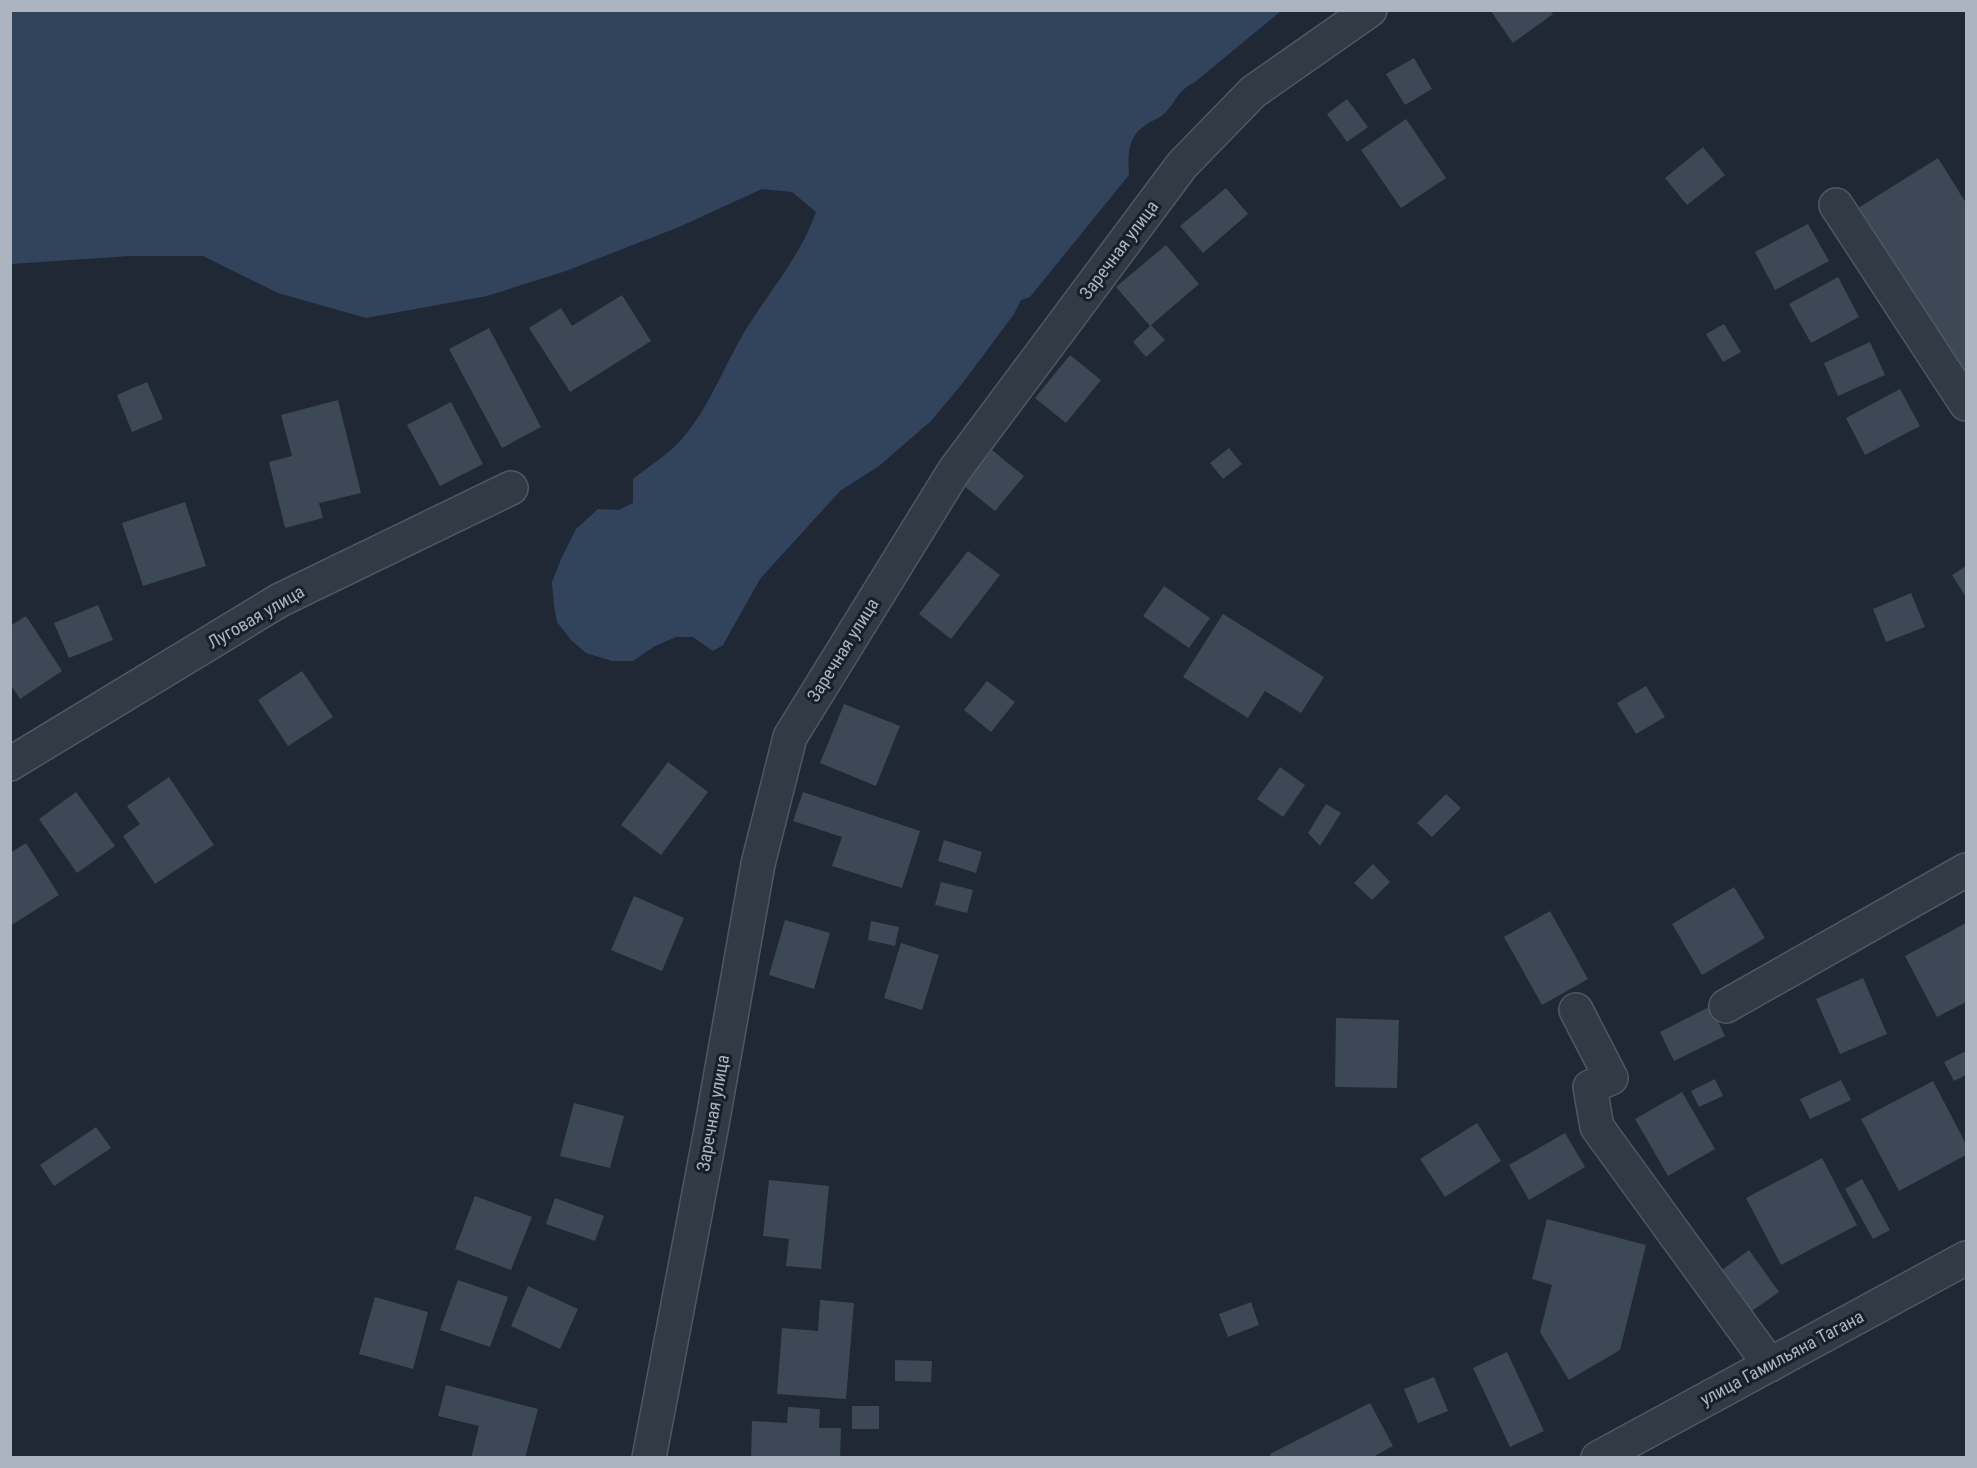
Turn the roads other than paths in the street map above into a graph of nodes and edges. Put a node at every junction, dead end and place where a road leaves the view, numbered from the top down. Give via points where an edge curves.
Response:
1 (1370, 10) edge
2 (1836, 205) dead end
3 (1966, 404) edge
4 (512, 488) dead end
5 (10, 764) edge
6 (1966, 870) edge
7 (1726, 1006) dead end
8 (1576, 1010) dead end
9 (1966, 1258) edge
10 (1770, 1365) junction
11 (649, 1458) edge
12 (1598, 1458) edge

1 - 11 street, Заречная улица via 1253,92 1182,165 954,471 790,737 758,864
2 - 3 street
4 - 5 street, Луговая улица via 280,600
6 - 7 street
8 - 10 street via 1611,1078 1590,1087 1597,1127
9 - 10 street, улица Гамильяна Тагана
10 - 12 street, улица Гамильяна Тагана

